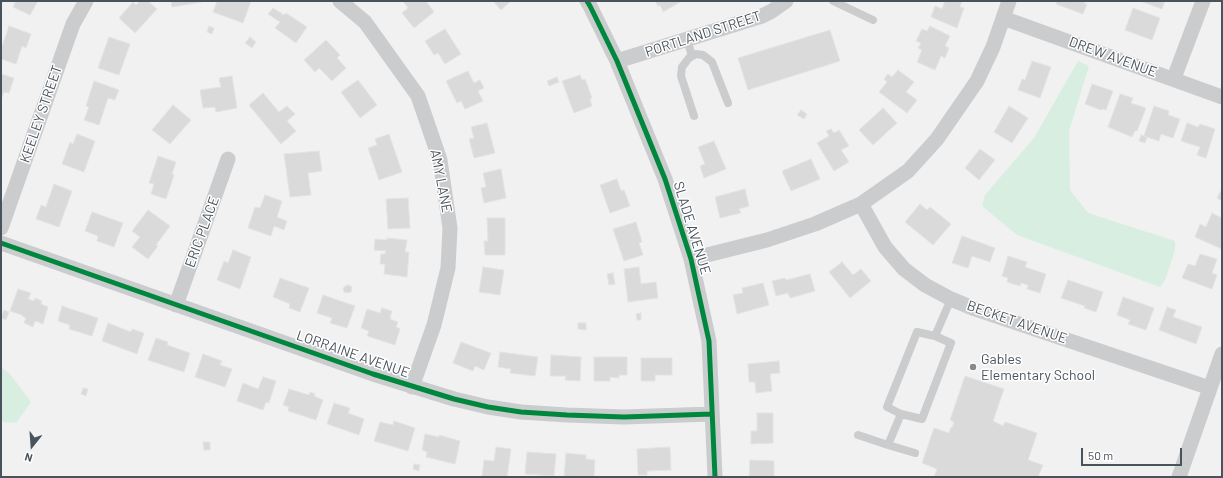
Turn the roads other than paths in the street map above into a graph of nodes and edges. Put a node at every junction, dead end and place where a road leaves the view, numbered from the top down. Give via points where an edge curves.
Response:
1 (86, 1) edge
2 (340, 1) edge
3 (587, 1) edge
4 (786, 1) edge
5 (833, 1) edge
6 (1009, 1) edge
7 (1203, 1) edge
8 (1003, 18) junction
9 (873, 20) dead end
10 (687, 39) junction
11 (692, 56) junction
12 (617, 61) junction
13 (1174, 78) junction
14 (1222, 97) edge
15 (728, 103) dead end
16 (694, 116) dead end
17 (228, 159) dead end
18 (861, 204) junction
19 (1, 228) edge
20 (1, 243) edge
21 (691, 259) junction
22 (951, 299) junction
23 (176, 305) junction
24 (935, 336) junction
25 (1222, 354) edge
26 (412, 387) junction
27 (1210, 388) junction
28 (712, 414) junction
29 (901, 414) junction
30 (858, 435) dead end
31 (888, 445) junction
32 (915, 453) dead end
33 (715, 477) edge
34 (1179, 477) edge

1 - 19 street, KEELEY STREET via 73,24
2 - 26 street, AMY LANE via 365,22 418,96 440,160 450,228 448,268 434,325
3 - 12 street, SLADE AVENUE
4 - 10 street, PORTLAND STREET via 762,16
5 - 9 lane
6 - 8 street
7 - 13 street
8 - 13 street, DREW AVENUE
8 - 18 street via 977,81 937,139 908,171
10 - 11 lane
10 - 12 street, PORTLAND STREET
11 - 15 lane via 703,55 712,62
11 - 16 lane via 682,67 681,76
12 - 21 street, SLADE AVENUE via 664,179
13 - 14 street, DREW AVENUE
17 - 23 street, ERIC PLACE
18 - 21 street via 774,238
18 - 22 street, BECKET AVENUE via 885,247 904,269 925,285
20 - 23 street, LORRAINE AVENUE
21 - 28 street, SLADE AVENUE via 709,341
22 - 24 lane
22 - 27 street, BECKET AVENUE
23 - 26 street, LORRAINE AVENUE
24 - 29 lane via 917,332 887,407
24 - 29 lane via 951,343 922,419
25 - 27 street
26 - 28 street, LORRAINE AVENUE via 488,407 521,412 624,417
27 - 34 street
28 - 33 street, SLADE AVENUE
29 - 31 lane
30 - 31 lane
31 - 32 lane

